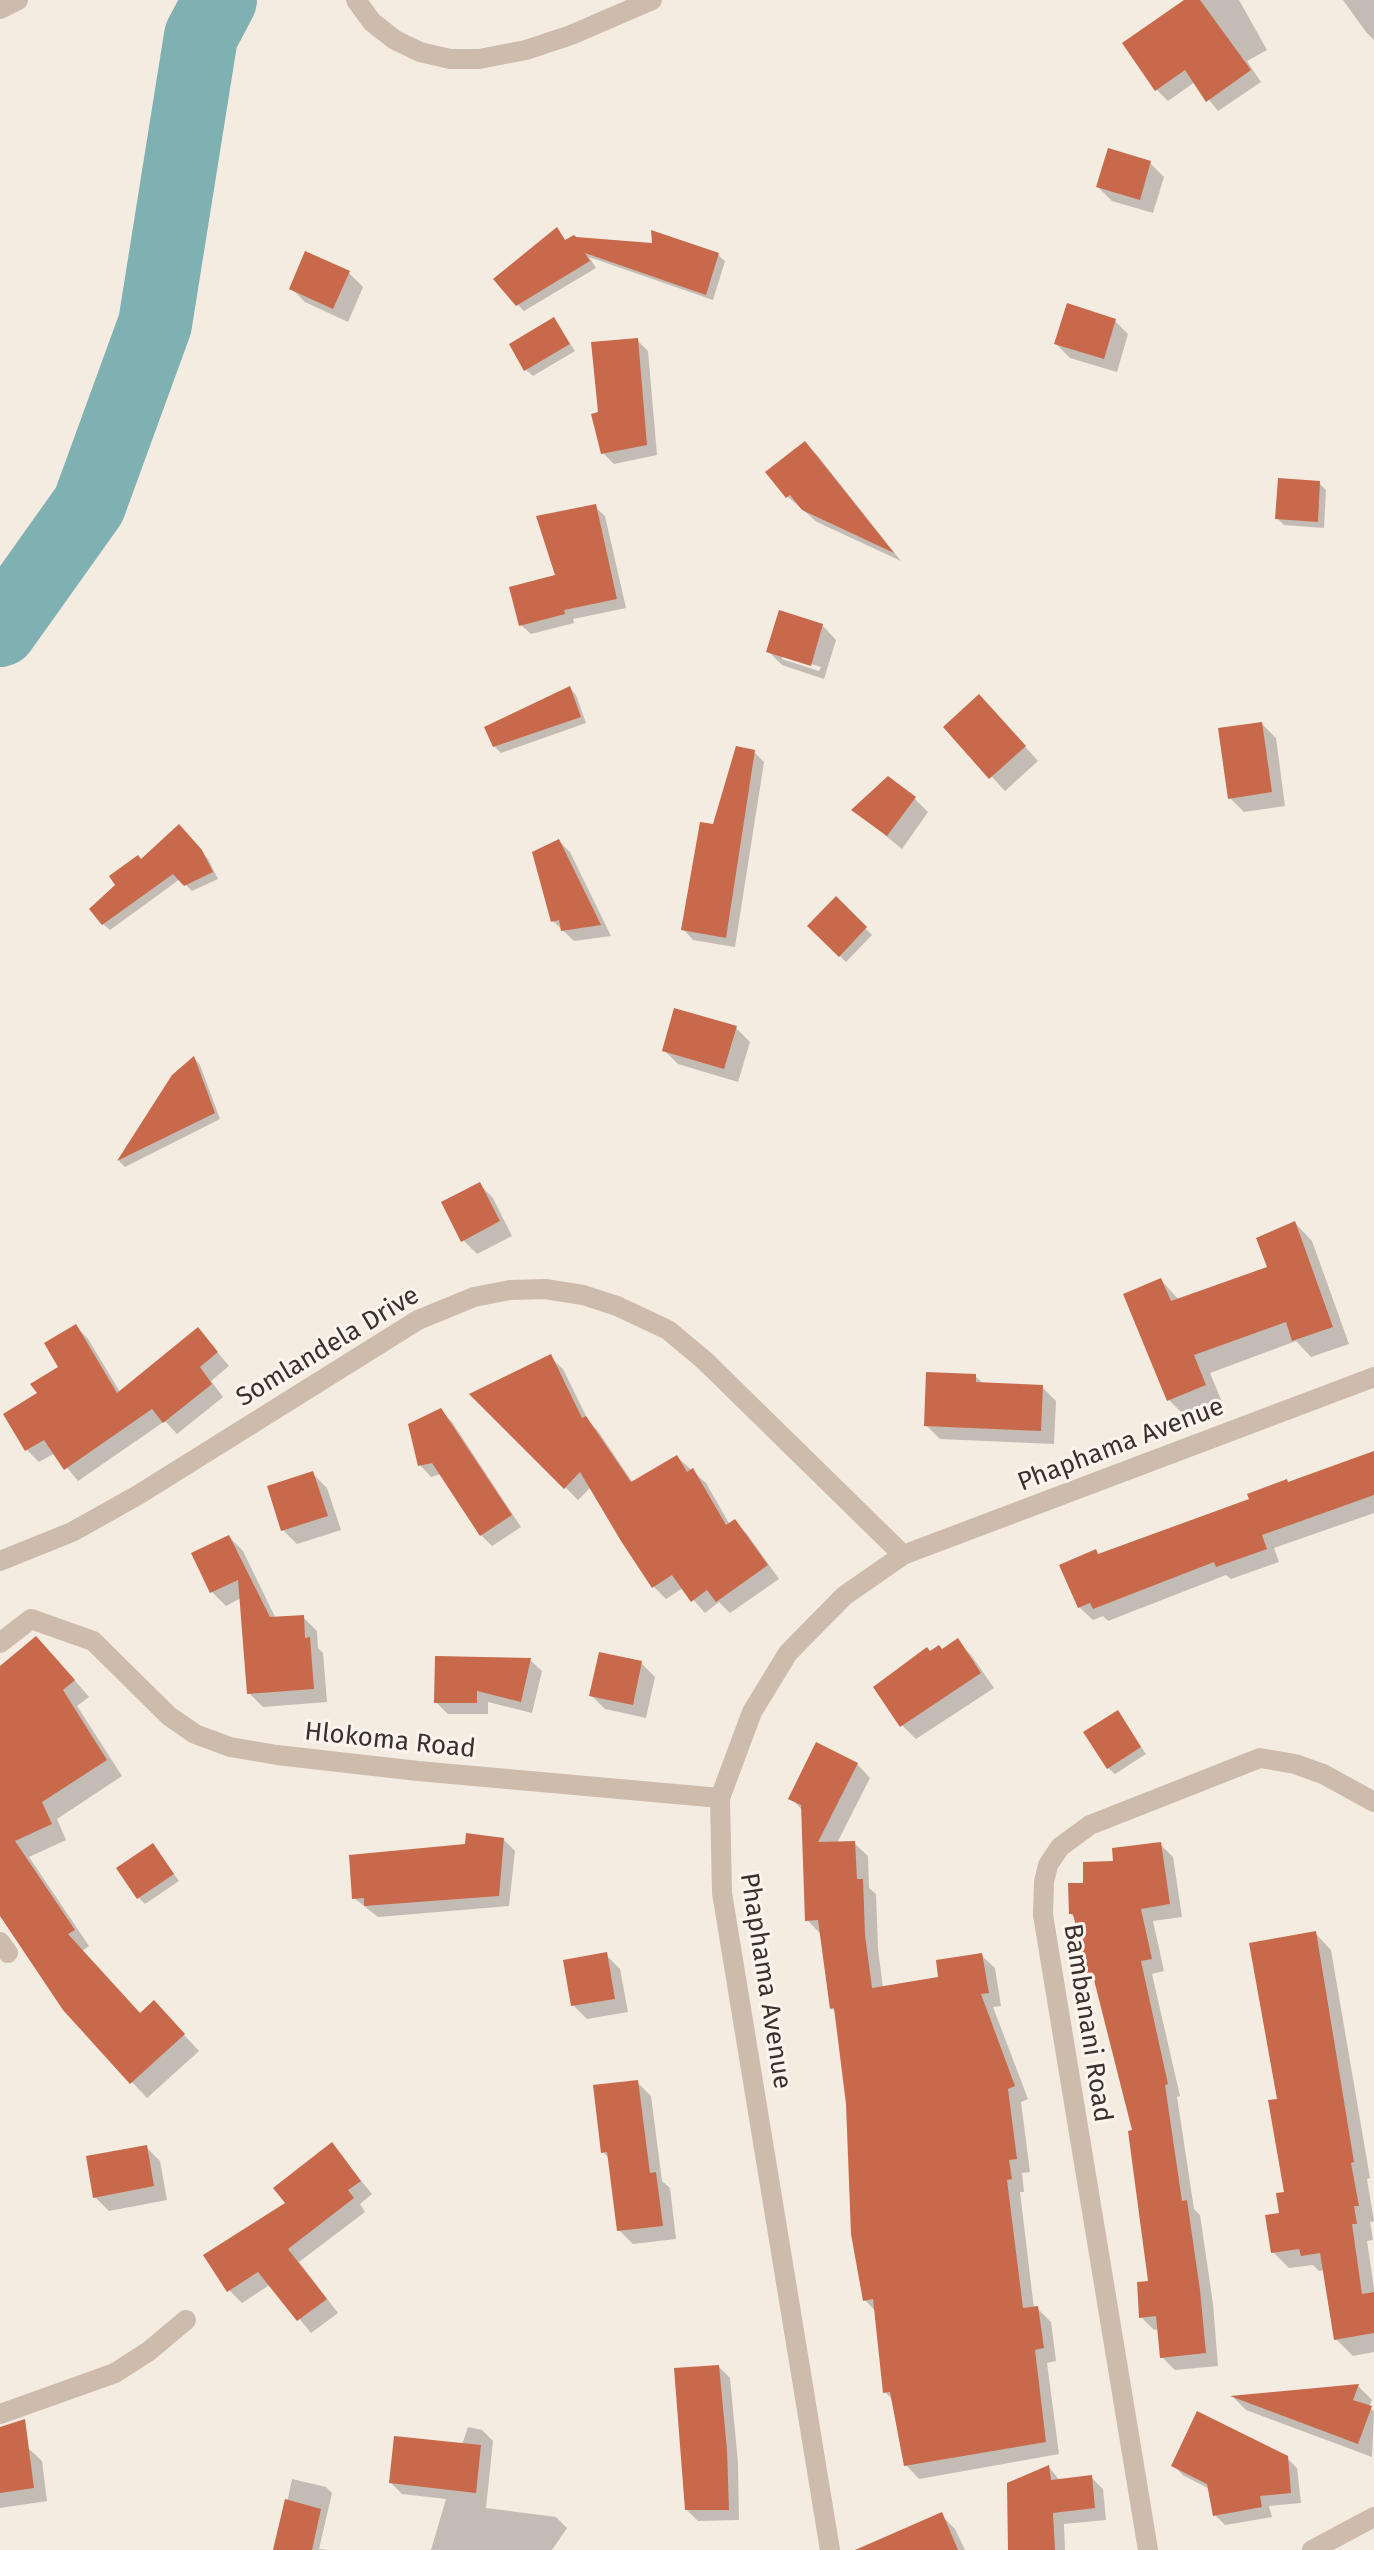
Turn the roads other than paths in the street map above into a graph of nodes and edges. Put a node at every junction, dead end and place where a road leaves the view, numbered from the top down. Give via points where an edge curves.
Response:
1 (18, 0) edge
2 (356, 0) edge
3 (652, 0) edge
4 (0, 9) edge
5 (1374, 1377) edge
6 (903, 1555) junction
7 (0, 1561) edge
8 (0, 1643) edge
9 (720, 1798) junction
10 (1374, 1802) edge
11 (186, 2320) dead end
12 (1, 2414) edge
13 (1374, 2517) edge
14 (830, 2550) edge
15 (1148, 2550) edge
16 (1312, 2550) edge

1 - 4 street
2 - 3 street via 372,22 408,46 450,59 526,50
5 - 6 street, Phaphama Avenue
6 - 7 street, Somlandela Drive via 668,1330 617,1306 545,1289 474,1297 418,1320 138,1495 72,1532
6 - 9 street, Phaphama Avenue via 844,1596 788,1653 752,1712
8 - 9 street, Hlokoma Road via 31,1619 93,1641 169,1716 195,1734 230,1747 418,1771
9 - 14 street, Phaphama Avenue via 722,1893
10 - 15 street, Bambanani Road via 1323,1774 1260,1758 1090,1825 1060,1847 1048,1865 1043,1915
11 - 12 street via 115,2373
13 - 16 street

